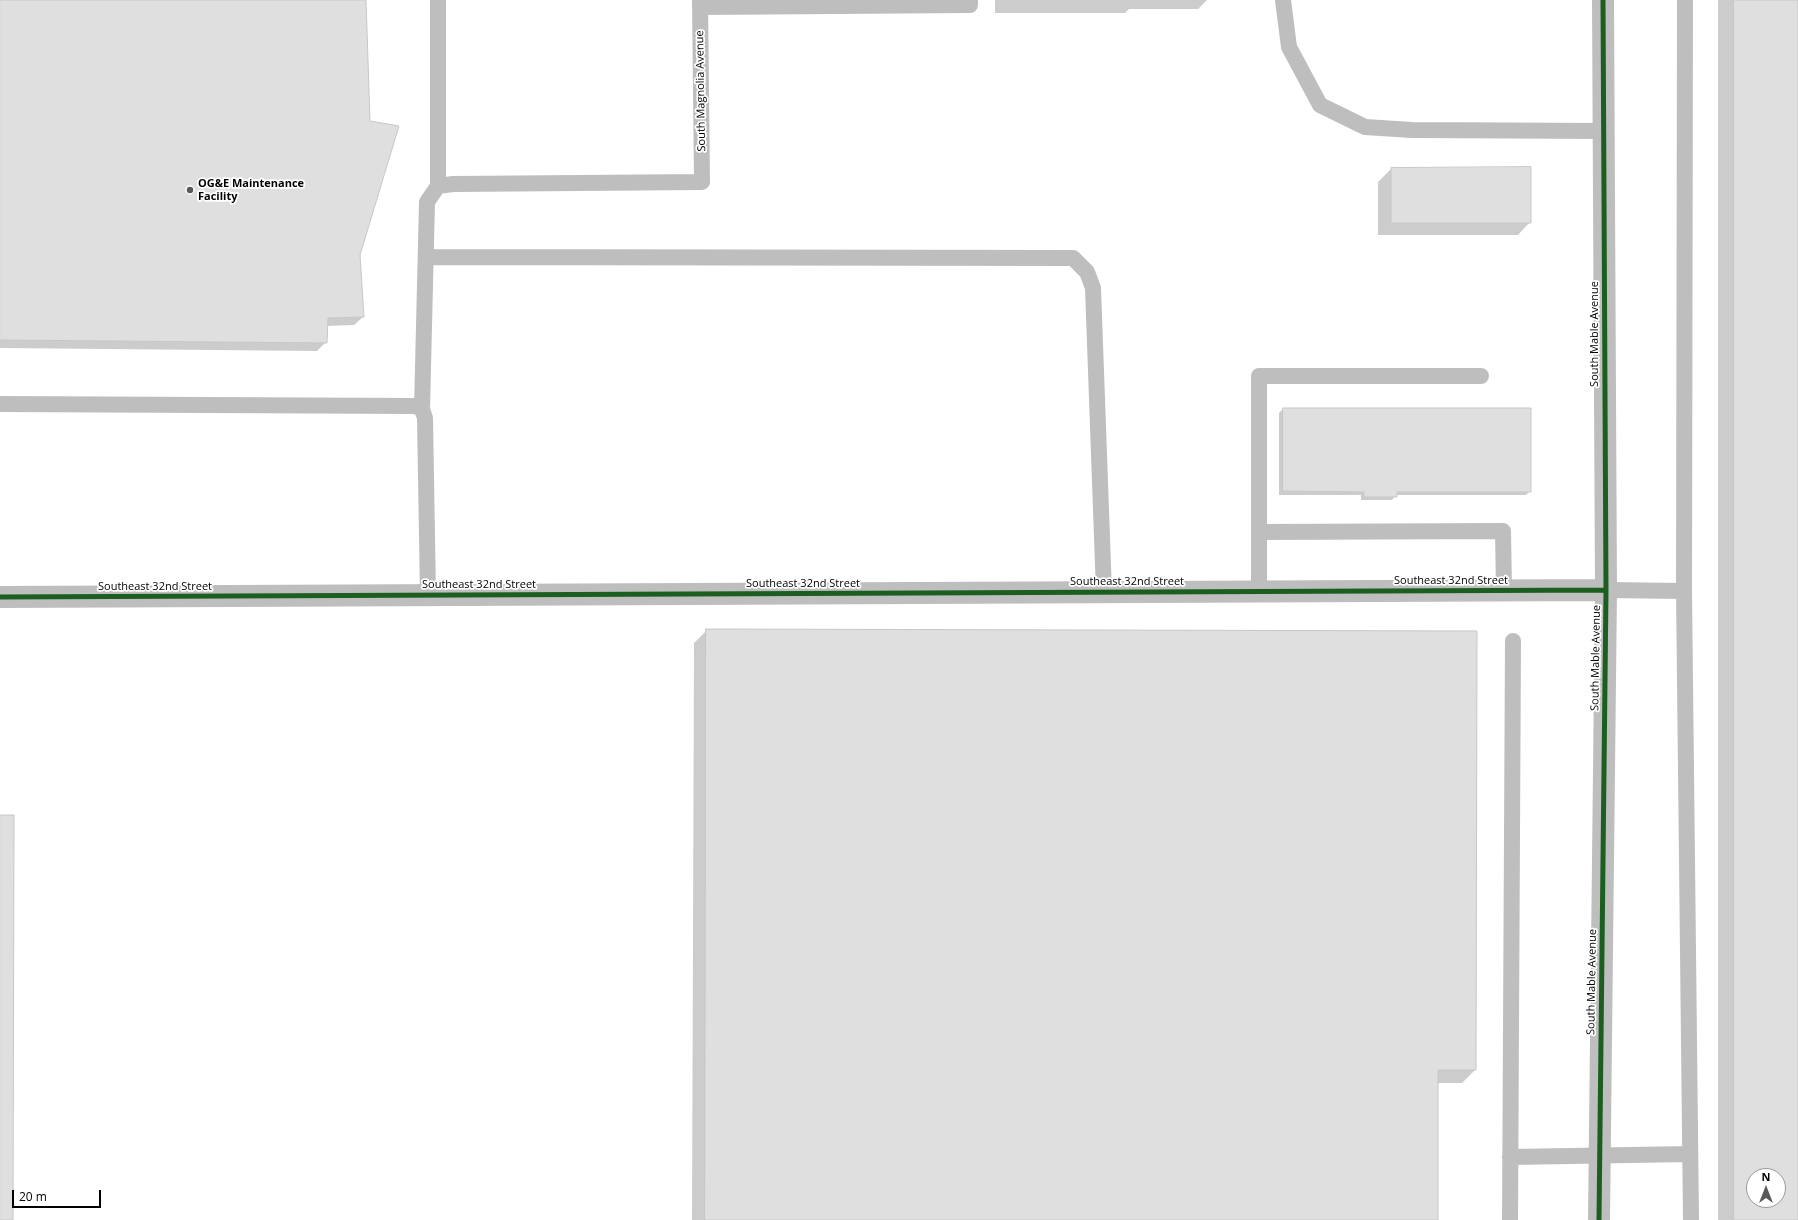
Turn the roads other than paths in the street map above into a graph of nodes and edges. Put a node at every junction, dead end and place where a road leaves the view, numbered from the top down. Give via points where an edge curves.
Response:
1 (438, 0) edge
2 (970, 0) edge
3 (1283, 0) edge
4 (1603, 0) edge
5 (1685, 0) edge
6 (700, 3) edge
7 (1604, 131) junction
8 (438, 186) junction
9 (426, 257) junction
10 (1481, 376) dead end
11 (0, 404) edge
12 (422, 409) junction
13 (1259, 532) junction
14 (1606, 590) junction
15 (1504, 591) junction
16 (1684, 591) junction
17 (1104, 592) junction
18 (1259, 592) junction
19 (428, 596) junction
20 (0, 597) edge
21 (1512, 641) dead end
22 (1690, 1154) junction
23 (1510, 1157) junction
24 (1600, 1157) junction
25 (1510, 1220) edge
26 (1599, 1220) edge
27 (1691, 1220) edge

1 - 8 lane
2 - 6 lane via 970,5
3 - 7 lane via 1289,47 1320,106 1365,127 1412,130
4 - 7 street, South Mable Avenue
5 - 16 lane
6 - 8 lane, South Magnolia Avenue via 702,182
7 - 14 street, South Mable Avenue
8 - 9 lane via 427,202
9 - 12 lane
9 - 17 lane via 1073,258 1087,272 1093,288
10 - 13 lane via 1259,376
11 - 12 lane via 415,406
12 - 19 lane via 425,418
13 - 15 lane via 1503,531
13 - 18 lane
14 - 15 street, Southeast 32nd Street
14 - 16 lane
14 - 24 street, South Mable Avenue
15 - 18 street, Southeast 32nd Street
16 - 22 lane
17 - 18 street, Southeast 32nd Street
17 - 19 street, Southeast 32nd Street
19 - 20 street, Southeast 32nd Street
21 - 23 lane
22 - 24 lane
22 - 27 lane
23 - 24 lane
23 - 25 lane
24 - 26 street, South Mable Avenue

